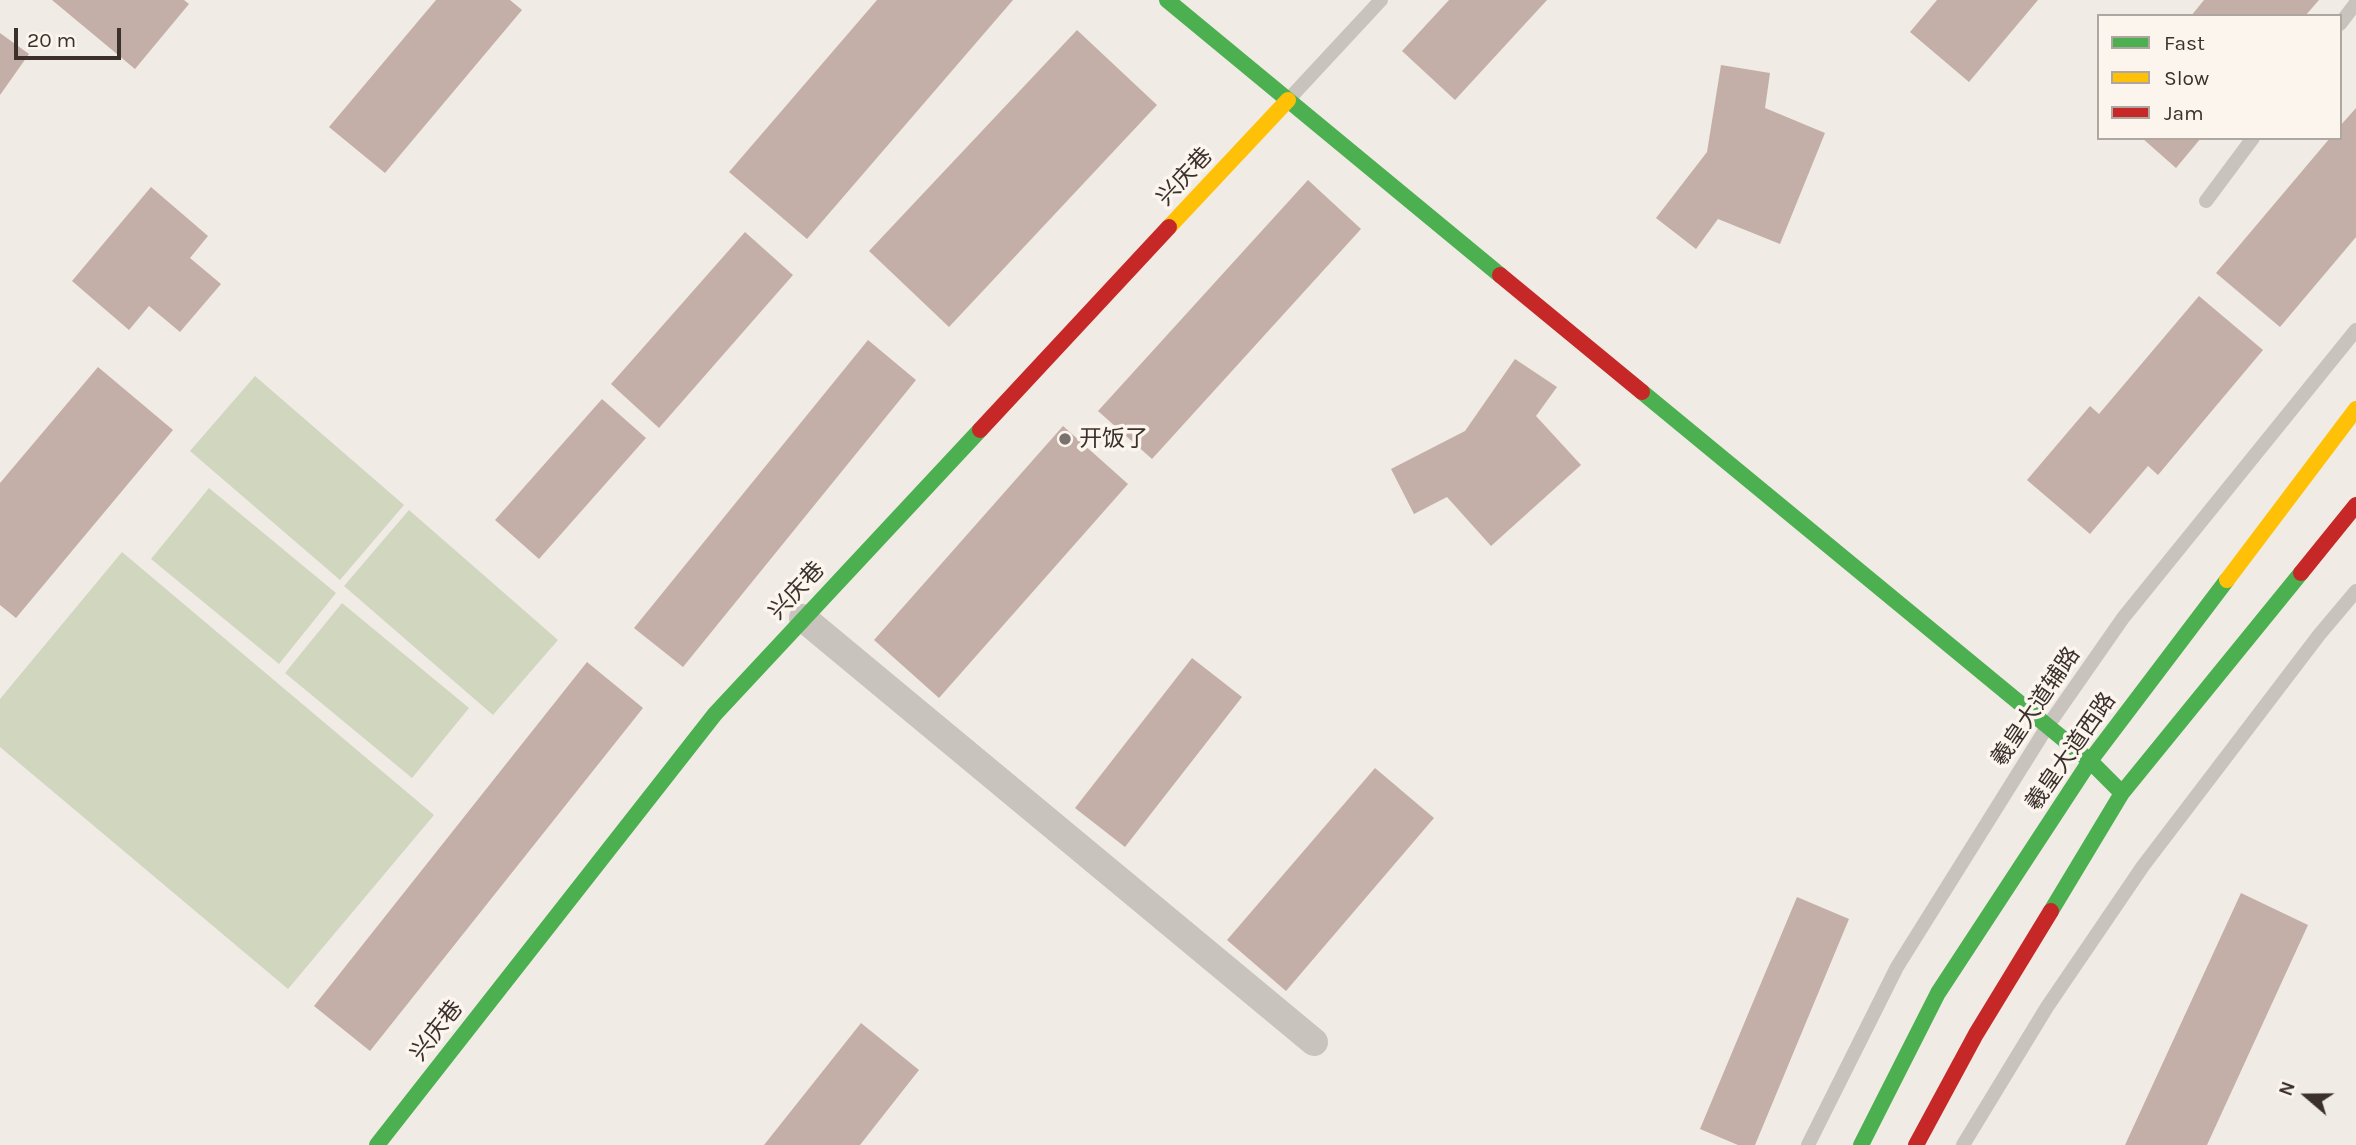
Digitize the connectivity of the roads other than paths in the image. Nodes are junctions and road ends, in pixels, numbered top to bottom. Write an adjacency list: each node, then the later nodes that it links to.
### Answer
1 (1167, 0): 5 (main road)
2 (1381, 0): 5 (lane)
3 (2356, 3): 4 (lane)
4 (2342, 21)
5 (1288, 100): 12 (main road, 兴庆巷); 13 (main road)
6 (2252, 140): 7 (lane)
7 (2206, 201)
8 (2356, 330): 13 (lane, 羲皇大道辅路)
9 (2356, 409): 14 (main road, 羲皇大道西路)
10 (2356, 505): 15 (main road)
11 (2356, 591): 21 (lane)
12 (803, 618): 16 (street); 17 (main road, 兴庆巷)
13 (2047, 727): 14 (main road); 18 (lane, 羲皇大道辅路)
14 (2090, 761): 15 (main road); 19 (main road, 羲皇大道西路)
15 (2122, 793): 20 (main road)
16 (1314, 1042)
17 (377, 1145)
18 (1808, 1145)
19 (1861, 1145)
20 (1916, 1145)
21 (1963, 1145)

